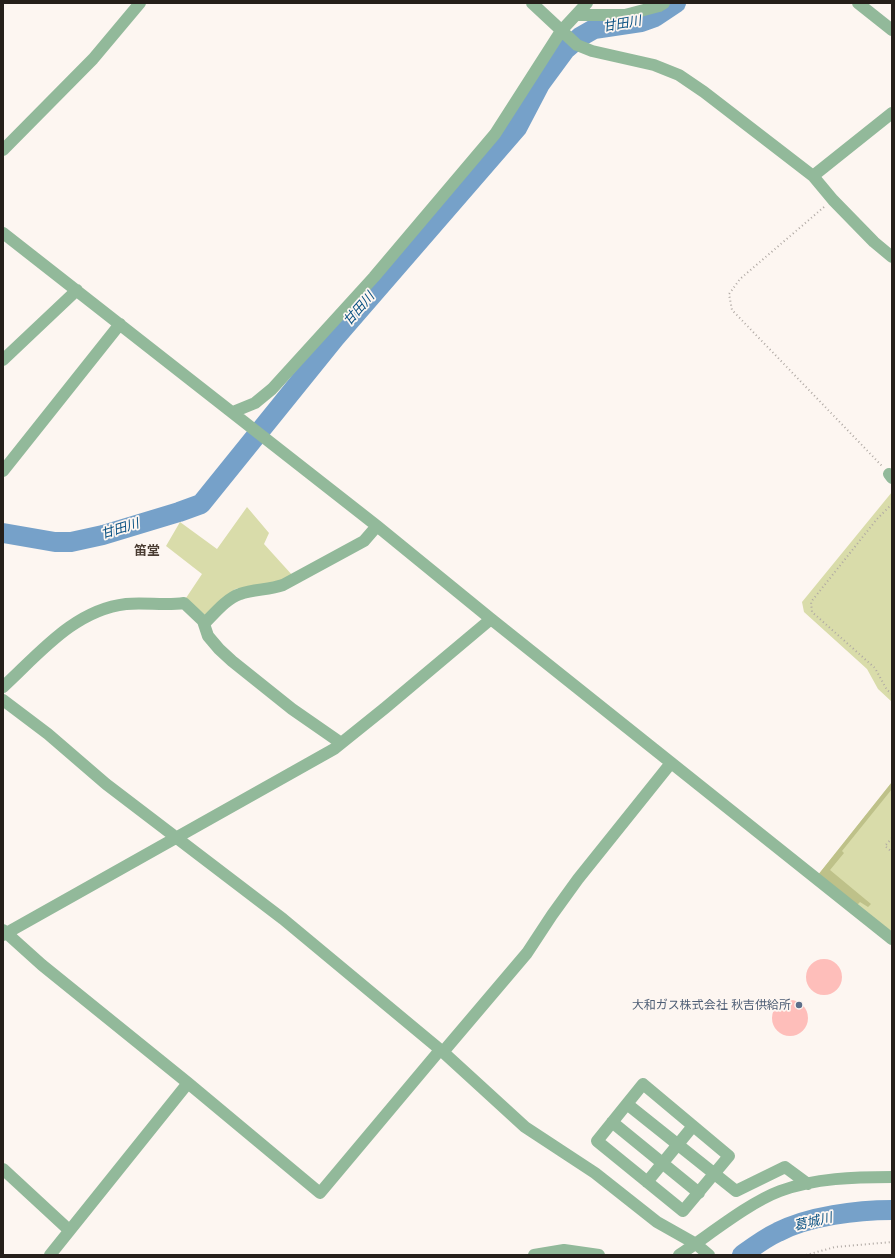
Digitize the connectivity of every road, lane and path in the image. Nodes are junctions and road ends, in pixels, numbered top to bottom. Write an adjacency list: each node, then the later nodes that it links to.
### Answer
1 (140, 3): 10 (street)
2 (532, 3): 8 (street)
3 (587, 3): 6 (street)
4 (664, 3): 6 (street)
5 (858, 3): 7 (street)
6 (576, 15): 8 (street)
7 (892, 30)
8 (564, 33): 11 (street); 18 (street)
9 (892, 113): 11 (street)
10 (3, 150)
11 (813, 176): 12 (street)
12 (833, 200): 14 (street); 20 (path)
13 (3, 233): 15 (street)
14 (892, 258)
15 (77, 290): 16 (street); 17 (street)
16 (120, 324): 18 (street); 19 (street)
17 (3, 360)
18 (233, 412): 22 (street)
19 (3, 471)
20 (890, 476)
21 (892, 504): 26 (path)
22 (377, 526): 23 (street); 24 (street)
23 (491, 620): 28 (street); 29 (street)
24 (204, 624): 25 (street); 28 (street)
25 (3, 687)
26 (892, 694)
27 (3, 700): 30 (street)
28 (341, 743): 30 (street)
29 (671, 763): 34 (street); 35 (street)
30 (176, 837): 33 (street); 35 (street)
31 (892, 838): 32 (path)
32 (892, 852)
33 (4, 933): 36 (street)
34 (892, 939)
35 (442, 1051): 36 (street); 50 (street)
36 (188, 1083): 48 (street)
37 (627, 1104): 38 (street); 39 (street); 40 (street)
38 (612, 1122): 41 (street); 45 (street)
39 (693, 1126): 40 (street); 43 (street)
40 (677, 1145): 41 (street); 43 (street)
41 (662, 1163): 45 (street); 47 (street)
42 (3, 1169): 48 (street)
43 (714, 1175): 46 (street); 47 (street)
44 (892, 1177): 46 (street)
45 (647, 1182): 47 (street)
46 (808, 1184): 50 (street)
47 (699, 1193)
48 (69, 1230): 51 (street)
49 (892, 1242): 55 (path)
50 (702, 1249): 54 (street)
51 (50, 1255)
52 (534, 1255): 53 (street)
53 (599, 1255)
54 (678, 1255)
55 (806, 1255)

